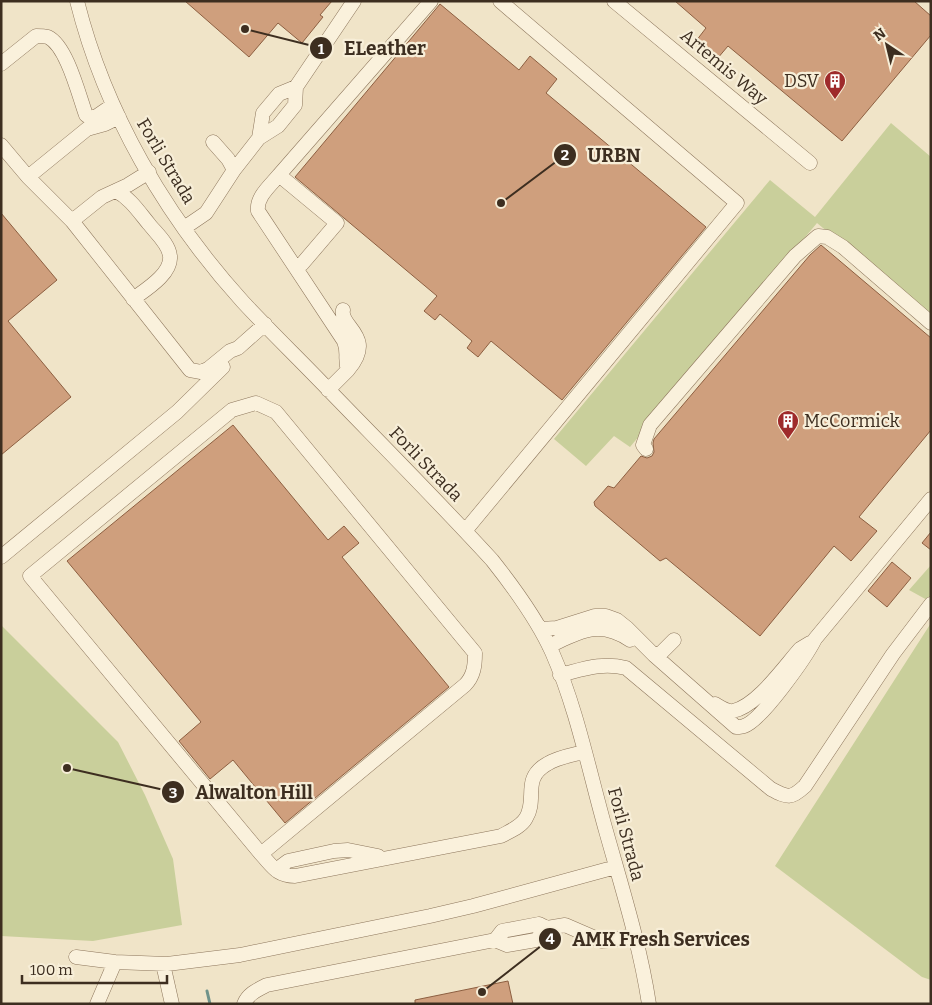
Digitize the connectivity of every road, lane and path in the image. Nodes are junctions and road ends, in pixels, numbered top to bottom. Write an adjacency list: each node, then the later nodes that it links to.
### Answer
1 (77, 1): 8 (street, Forli Strada)
2 (354, 1): 7 (street)
3 (431, 1): 15 (street)
4 (500, 1): 32 (street)
5 (614, 1): 12 (street, Artemis Way)
6 (1, 64): 8 (street)
7 (296, 87): 9 (street); 9 (street)
8 (116, 111): 14 (street, Forli Strada); 16 (street)
9 (259, 138): 13 (street)
10 (213, 142): 13 (street)
11 (1, 145): 16 (street)
12 (810, 163)
13 (234, 170): 19 (street)
14 (149, 172): 17 (street); 19 (street, Forli Strada)
15 (279, 175): 20 (street); 27 (street)
16 (28, 177): 18 (street)
17 (116, 191): 18 (street); 21 (street)
18 (72, 221): 21 (street)
19 (184, 228): 24 (street, Forli Strada)
20 (302, 264)
21 (133, 299): 26 (street)
22 (343, 310): 27 (street)
23 (931, 323): 30 (street)
24 (265, 324): 25 (street); 29 (street, Forli Strada)
25 (238, 348): 26 (street); 28 (street)
26 (190, 370): 28 (street)
27 (348, 370): 29 (street)
28 (209, 379): 33 (street)
29 (328, 390): 32 (street, Forli Strada)
30 (646, 449)
31 (931, 499): 37 (street)
32 (465, 531): 35 (street, Forli Strada)
33 (1, 557)
34 (931, 604): 40 (street)
35 (540, 629): 38 (street, Forli Strada); 39 (street)
36 (674, 640): 39 (street)
37 (815, 640): 41 (street); 41 (street)
38 (549, 646): 39 (street); 40 (street, Forli Strada)
39 (654, 655): 41 (street)
40 (560, 675): 42 (street, Forli Strada)
41 (704, 697)
42 (584, 752): 43 (street); 44 (street, Forli Strada)
43 (261, 854): 43 (street)
44 (616, 866): 45 (street, Forli Strada); 48 (street)
45 (634, 935): 51 (street); 52 (street, Forli Strada)
46 (76, 957): 47 (street)
47 (115, 962): 48 (street); 49 (street)
48 (163, 964): 50 (street)
49 (97, 1004)
50 (172, 1004)
51 (244, 1004)
52 (649, 1004)

